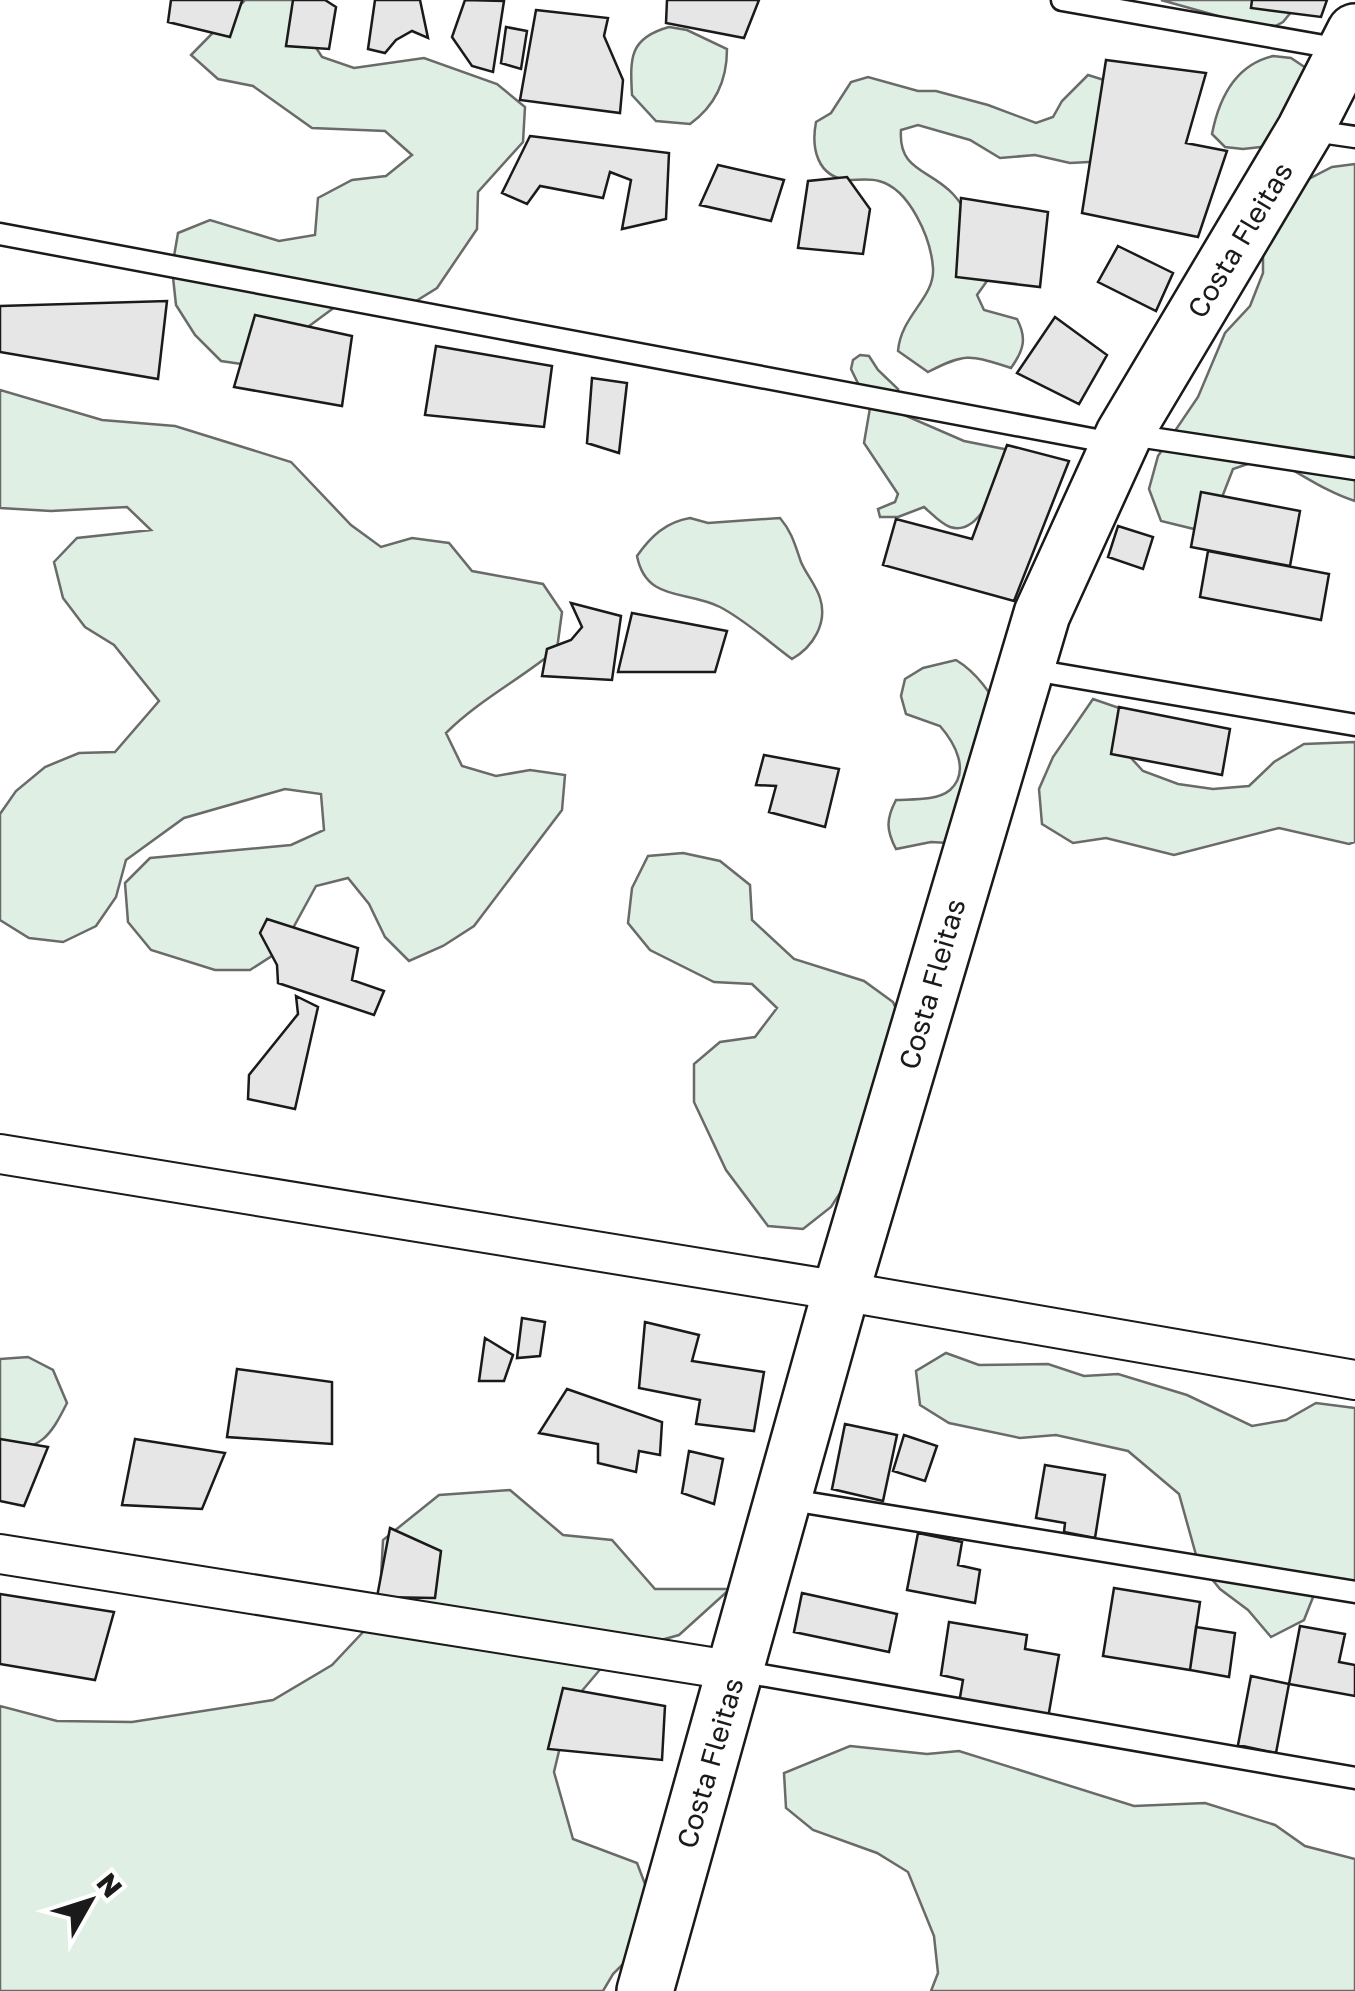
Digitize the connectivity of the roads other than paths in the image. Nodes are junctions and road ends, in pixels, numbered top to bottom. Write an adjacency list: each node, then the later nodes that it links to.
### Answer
1 (1062, 0): 2 (lane)
2 (1350, 41): 3 (main road, Costa Fleitas)
3 (1330, 134): 5 (main road, Costa Fleitas)
4 (0, 234): 5 (lane)
5 (1121, 439): 6 (lane); 7 (main road, Costa Fleitas)
6 (1355, 469)
7 (1025, 669): 8 (lane); 10 (main road, Costa Fleitas)
8 (1355, 725)
9 (0, 1154): 10 (street)
10 (841, 1291): 11 (street); 12 (main road, Costa Fleitas)
11 (1355, 1380)
12 (782, 1498): 14 (lane); 15 (main road, Costa Fleitas)
13 (0, 1554): 15 (street)
14 (1355, 1592)
15 (736, 1671): 16 (lane); 17 (main road, Costa Fleitas)
16 (1355, 1778)
17 (645, 1991)

